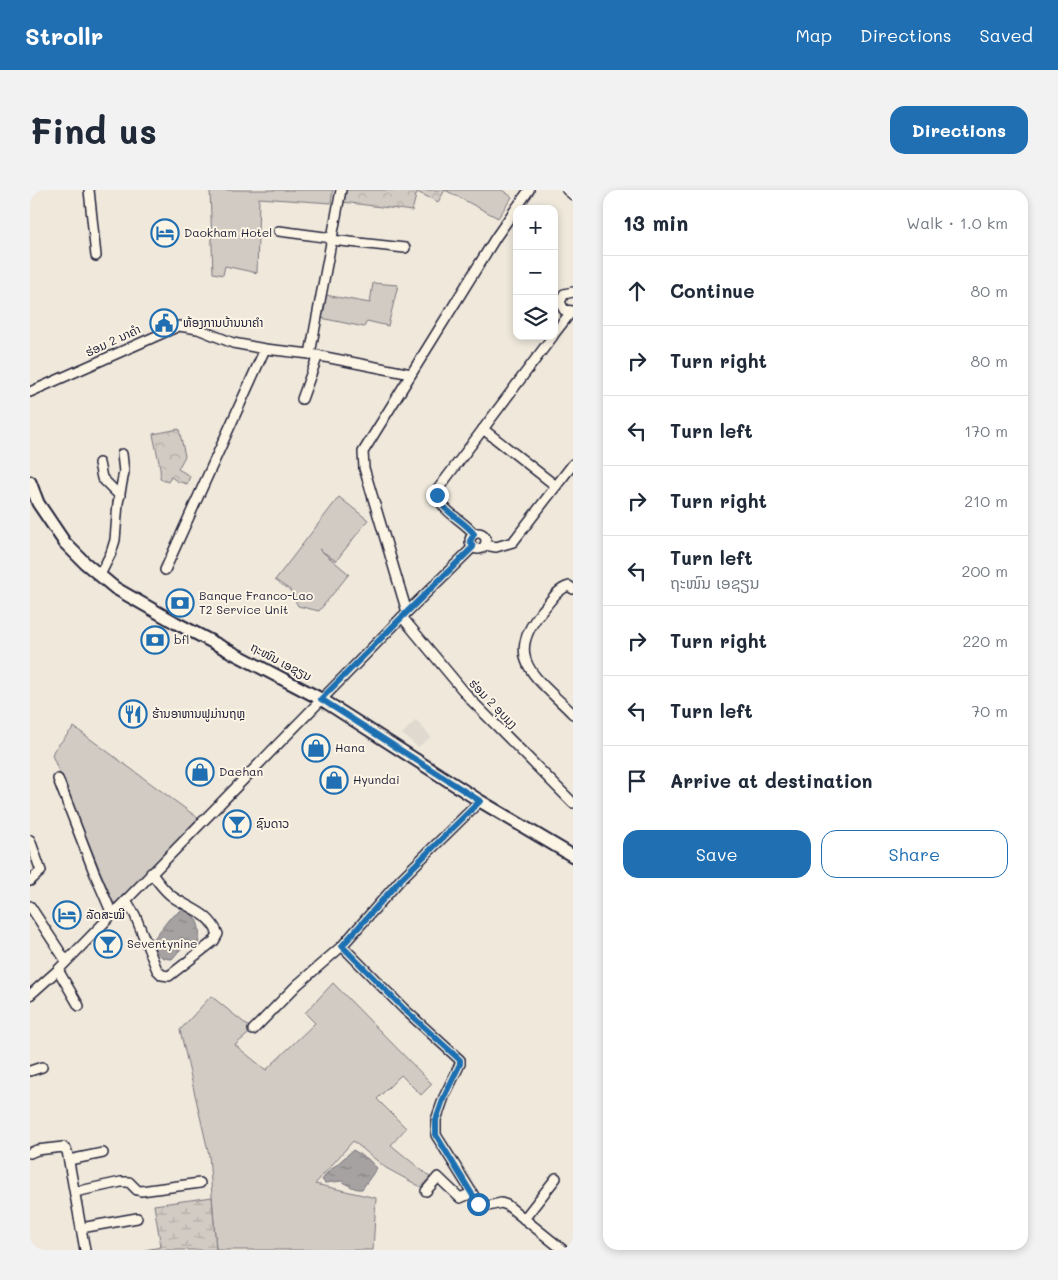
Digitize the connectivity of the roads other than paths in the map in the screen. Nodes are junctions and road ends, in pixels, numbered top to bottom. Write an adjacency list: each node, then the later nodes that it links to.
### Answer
1 (88, 190): 9 (street)
2 (340, 190): 7 (street)
3 (529, 190): 17 (street)
4 (567, 190): 5 (street)
5 (573, 195)
6 (279, 231): 7 (street)
7 (332, 239): 8 (street); 16 (street)
8 (405, 248)
9 (96, 256)
10 (573, 292): 11 (street)
11 (558, 295): 12 (street)
12 (572, 312): 13 (street)
13 (558, 329)
14 (549, 340): 20 (street)
15 (265, 349): 16 (street, ຮ່ອມ 2 ນາຄຳ); 18 (street, ຮ່ອມ 2 ນາຄຳ); 30 (street)
16 (314, 355): 17 (street, ຮ່ອມ 2 ນາຄຳ); 19 (street)
17 (411, 374): 33 (street)
18 (30, 392)
19 (302, 399)
20 (483, 429): 25 (street); 27 (street)
21 (122, 454): 26 (street)
22 (99, 462): 26 (street)
23 (573, 464): 25 (street)
24 (30, 482): 31 (main road, ຖະໜົນ ເອຊຽນ)
25 (556, 486): 28 (street)
26 (120, 496): 31 (street)
27 (474, 534): 28 (street); 29 (street)
28 (485, 545): 29 (street)
29 (473, 547): 33 (street)
30 (165, 570)
31 (100, 575): 34 (main road, ຖະໜົນ ເອຊຽນ)
32 (573, 589): 35 (street)
33 (404, 614): 34 (street); 38 (street, ຮ່ອມ 2 ອຸບມຸງ)
34 (321, 699): 37 (main road, ຖະໜົນ ເອຊຽນ); 41 (street)
35 (573, 714)
36 (58, 779): 45 (street)
37 (480, 801): 40 (main road, ຖະໜົນ ເອຊຽນ); 46 (street)
38 (573, 803)
39 (30, 840): 42 (street)
40 (573, 856)
41 (151, 873): 43 (street); 43 (street)
42 (30, 881)
43 (126, 900): 45 (street)
44 (30, 906): 47 (street)
45 (112, 914): 47 (street)
46 (342, 946): 51 (street); 61 (street)
47 (66, 961): 48 (street)
48 (58, 970): 49 (street); 50 (street)
49 (30, 995)
50 (79, 1006)
51 (253, 1030)
52 (42, 1067): 53 (street)
53 (30, 1071)
54 (30, 1153): 56 (street)
55 (103, 1153): 56 (street)
56 (70, 1160): 60 (street)
57 (556, 1178): 63 (street)
58 (200, 1183): 60 (street)
59 (426, 1191): 61 (street)
60 (74, 1192): 64 (street)
61 (472, 1193): 63 (street)
62 (136, 1218): 64 (street)
63 (524, 1219): 66 (street)
64 (81, 1228): 65 (street)
65 (84, 1250)
66 (563, 1250)

